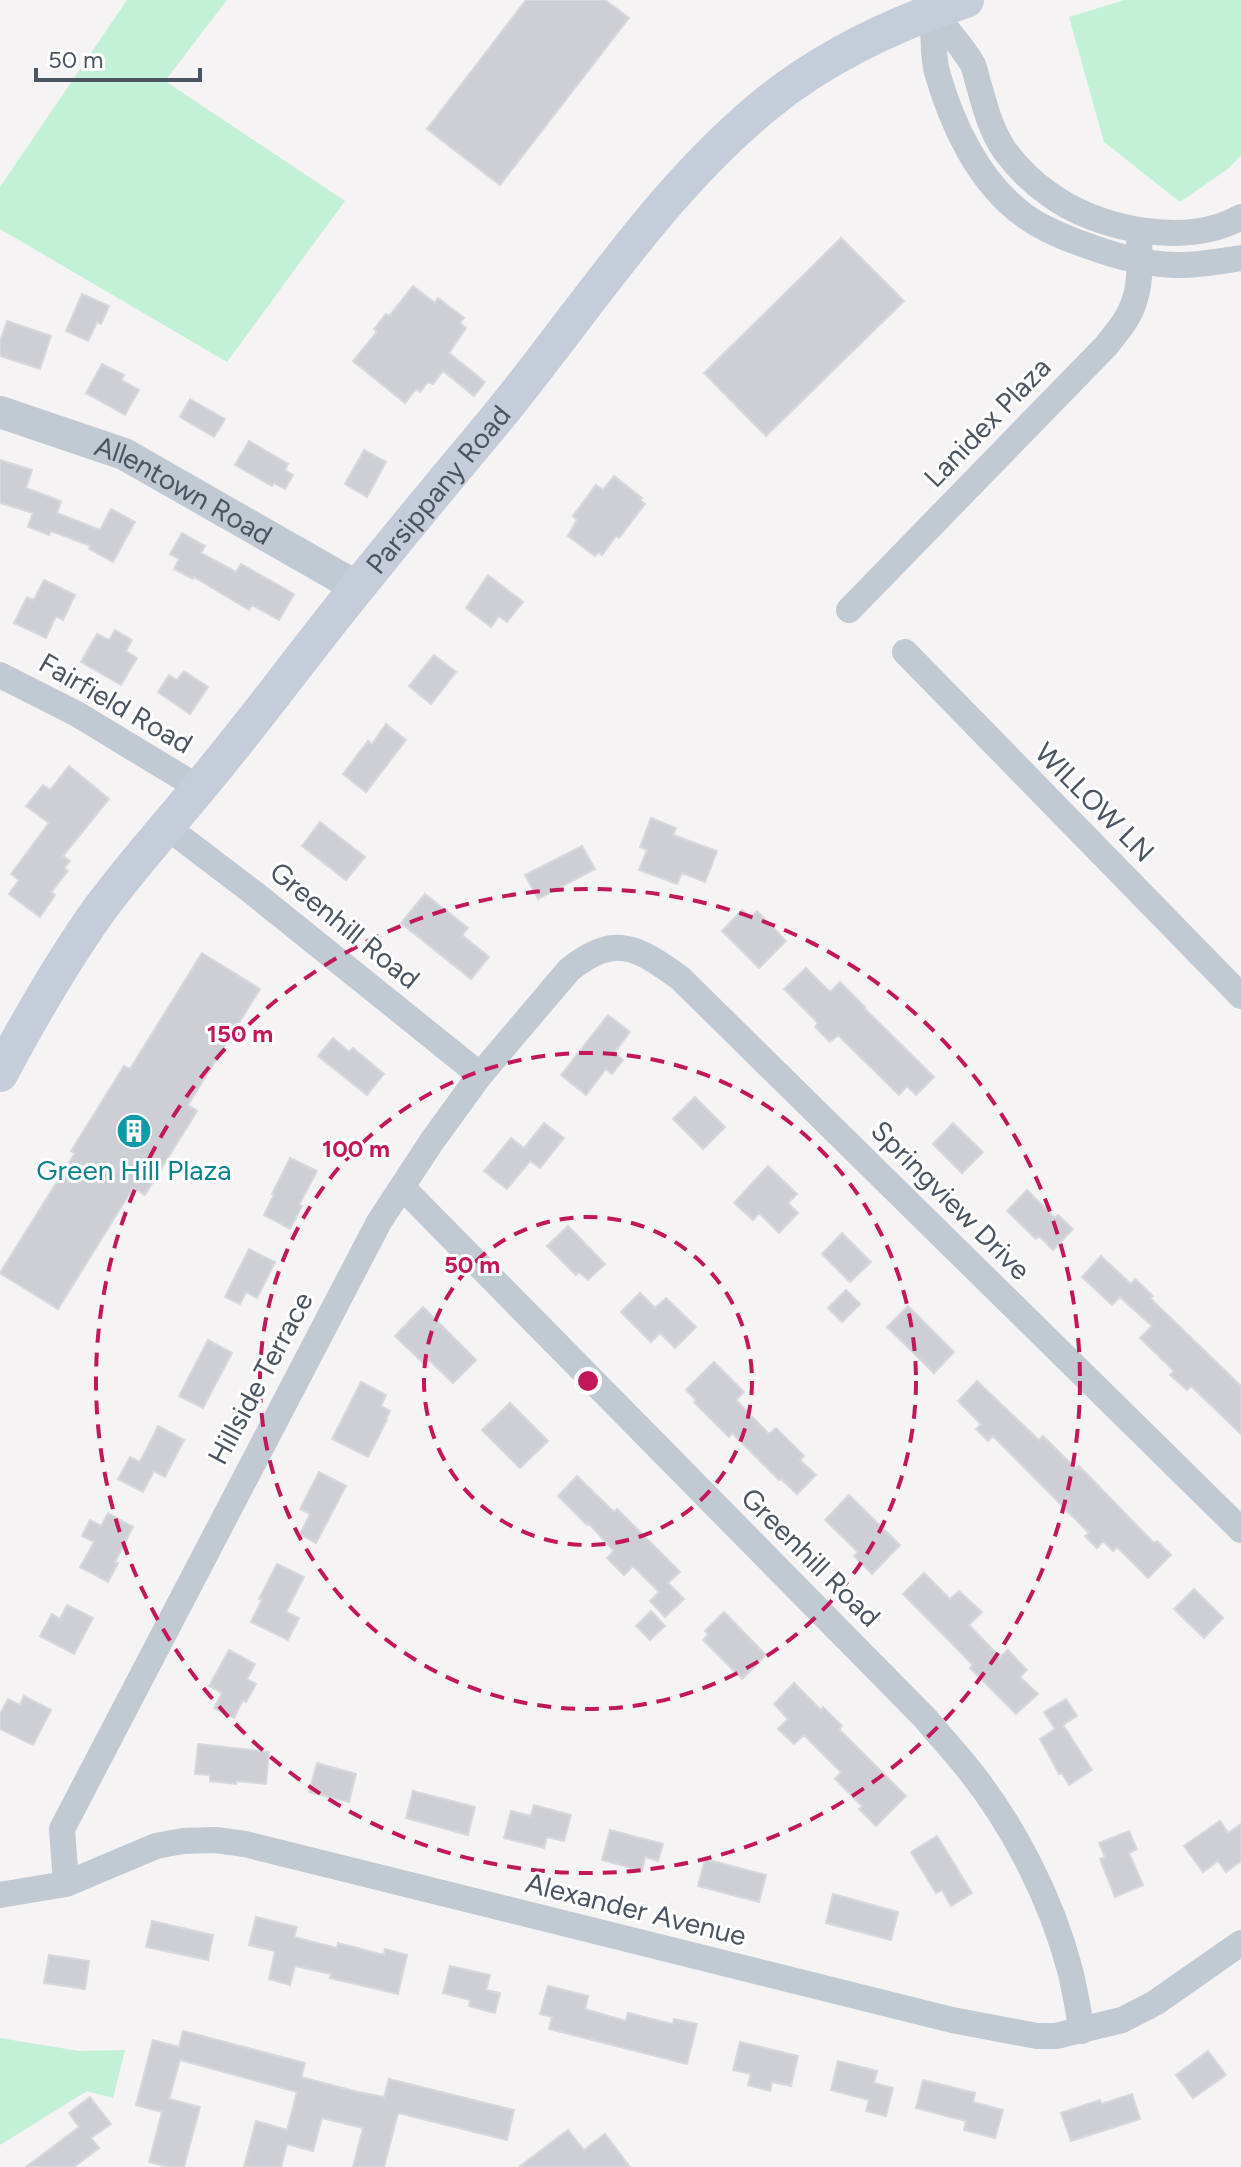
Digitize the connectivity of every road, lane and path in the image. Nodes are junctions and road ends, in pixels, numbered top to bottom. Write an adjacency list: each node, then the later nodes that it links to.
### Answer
1 (942, 4): 3 (street); 5 (street); 7 (main road, Parsippany Road)
2 (1241, 217): 3 (street)
3 (1139, 230): 5 (street, Lanidex Plaza)
4 (1241, 258): 5 (street)
5 (1139, 262): 8 (street, Lanidex Plaza)
6 (0, 412): 7 (street, Allentown Road)
7 (357, 587): 11 (main road, Parsippany Road)
8 (849, 610)
9 (905, 652): 14 (street, WILLOW LN)
10 (0, 675): 11 (street, Fairfield Road)
11 (199, 788): 12 (main road, Parsippany Road)
12 (167, 827): 15 (main road, Parsippany Road); 16 (street, Greenhill Road)
13 (600, 951): 16 (street, Hillside Terrace); 18 (street, Springview Drive)
14 (1241, 996)
15 (0, 1074)
16 (480, 1075): 17 (street, Hillside Terrace)
17 (402, 1187): 19 (street, Hillside Terrace); 22 (street, Greenhill Road)
18 (1241, 1530)
19 (66, 1884): 20 (street, Alexander Avenue); 22 (street, Alexander Avenue)
20 (0, 1895)
21 (1241, 1943): 22 (street, Alexander Avenue)
22 (1082, 2031)

